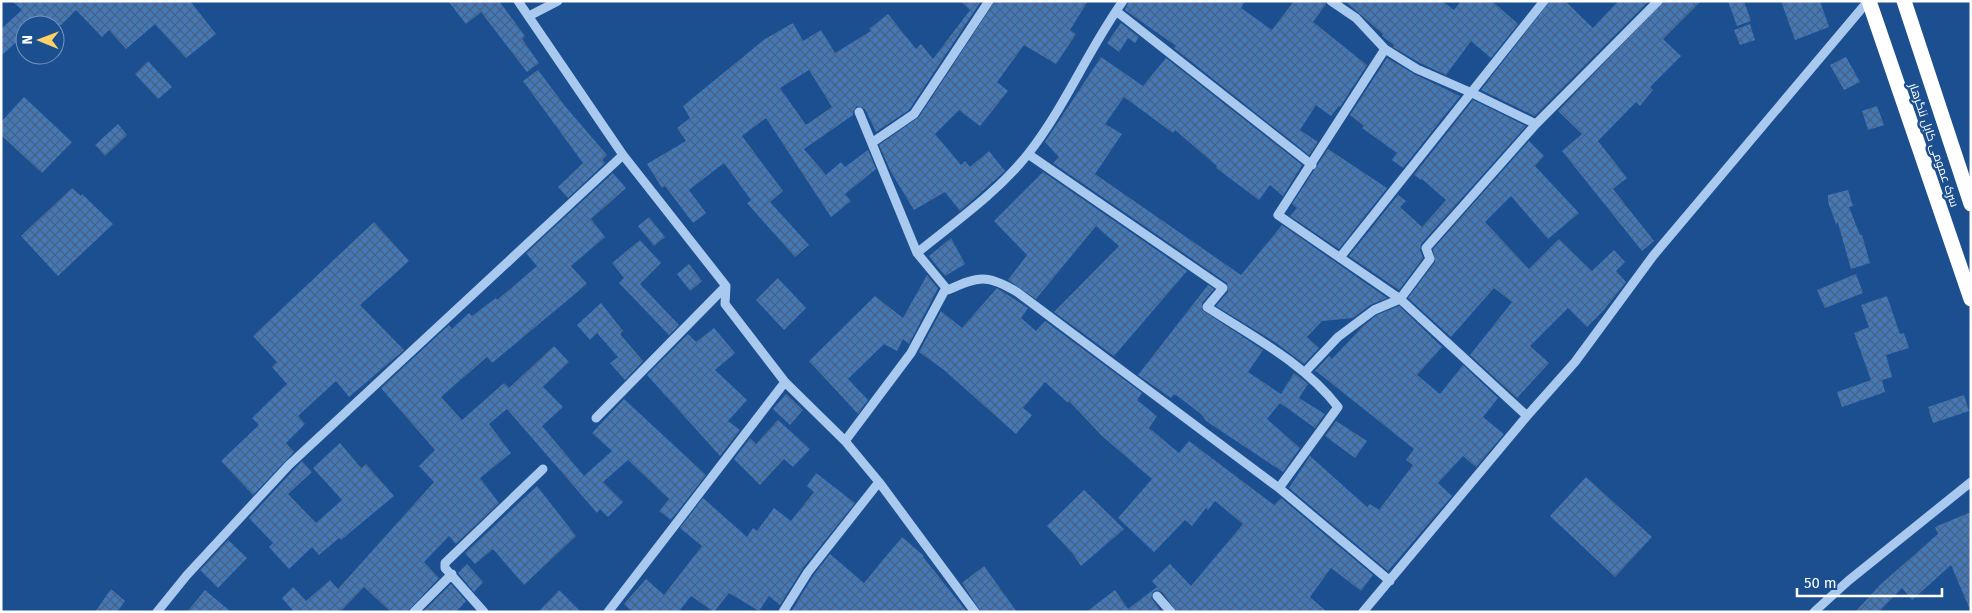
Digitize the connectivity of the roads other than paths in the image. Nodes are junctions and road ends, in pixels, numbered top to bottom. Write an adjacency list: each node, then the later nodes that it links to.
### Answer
1 (518, 1): 11 (street)
2 (558, 1): 11 (street)
3 (989, 1): 16 (street)
4 (1123, 1): 10 (street)
5 (1331, 1): 12 (street)
6 (1544, 1): 13 (street)
7 (1658, 1): 15 (street)
8 (1869, 1): 26 (highway, سرک عمومی کابل ننگرهار); 29 (street)
9 (1904, 1): 20 (highway, سرک عمومی کابل ننگرهار)
10 (1116, 12): 17 (street); 19 (street)
11 (529, 16): 18 (street)
12 (1385, 49): 13 (street); 19 (street)
13 (1472, 92): 15 (street); 22 (street)
14 (859, 112): 16 (street)
15 (1536, 124): 25 (street)
16 (873, 142): 21 (street)
17 (1028, 154): 21 (street); 27 (street)
18 (624, 155): 23 (street); 39 (street)
19 (1312, 165): 22 (street)
20 (1971, 204)
21 (917, 253): 24 (street)
22 (1341, 256): 25 (street)
23 (726, 286): 28 (street); 30 (street)
24 (946, 288): 31 (street); 35 (street)
25 (1400, 299): 27 (street); 29 (street)
26 (1971, 299)
27 (1305, 372): 35 (street)
28 (785, 382): 31 (street); 42 (street)
29 (1527, 416): 37 (street)
30 (596, 418)
31 (845, 441): 33 (street)
32 (543, 469): 36 (street)
33 (879, 482): 43 (street); 44 (street)
34 (1971, 482): 47 (street)
35 (1280, 488): 37 (street)
36 (452, 574): 40 (street); 41 (street)
37 (1390, 581): 46 (street)
38 (1157, 596): 45 (street)
39 (157, 612)
40 (414, 612)
41 (484, 612)
42 (608, 612)
43 (783, 612)
44 (975, 612)
45 (1171, 612)
46 (1364, 612)
47 (1814, 612)

